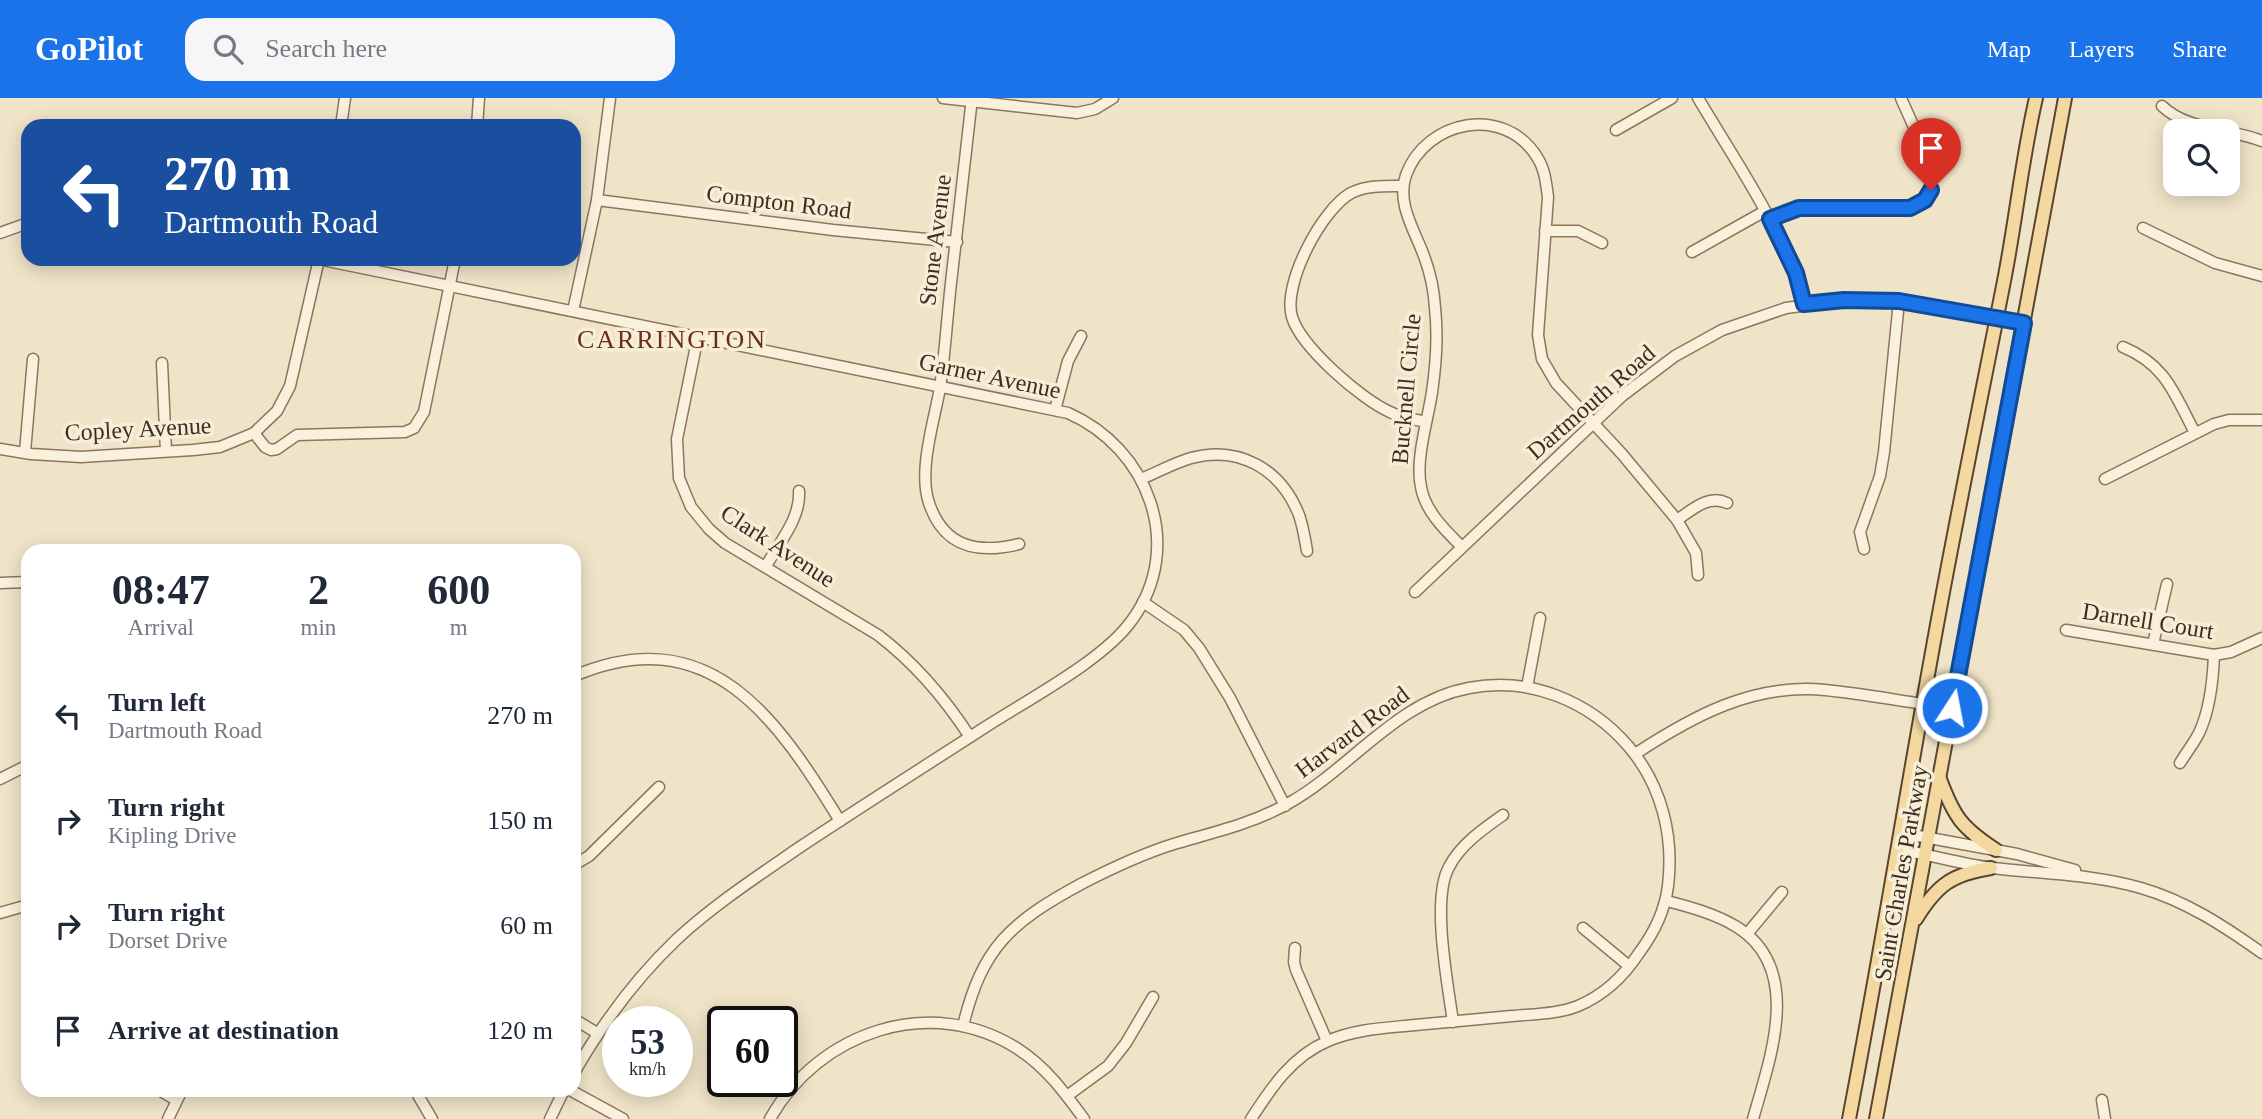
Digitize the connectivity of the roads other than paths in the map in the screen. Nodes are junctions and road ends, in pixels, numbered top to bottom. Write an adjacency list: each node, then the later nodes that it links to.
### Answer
1 (345, 98): 13 (street)
2 (479, 98): 14 (street)
3 (610, 98): 18 (street)
4 (943, 98): 11 (street)
5 (1113, 98): 11 (street)
6 (1672, 98): 15 (street)
7 (1698, 98): 19 (street)
8 (1901, 98): 19 (street)
9 (2036, 98): 35 (main road, Saint Charles Parkway)
10 (2065, 98): 36 (main road, Saint Charles Parkway)
11 (972, 100): 24 (street, Stone Avenue)
12 (2162, 106): 16 (street)
13 (342, 119)
14 (478, 119)
15 (1616, 130)
16 (2262, 141)
17 (1403, 186): 22 (street); 45 (street, Bucknell Circle); 45 (street)
18 (597, 200): 24 (street, Compton Road); 34 (street)
19 (1768, 215): 26 (street); 33 (street)
20 (21, 226): 23 (street)
21 (2143, 228): 30 (street)
22 (1545, 231): 25 (street); 46 (street)
23 (0, 233)
24 (957, 242): 42 (street, Stone Avenue)
25 (1602, 243)
26 (1692, 252)
27 (316, 266): 47 (street, Copley Avenue)
28 (355, 266): 31 (street, Garner Avenue)
29 (454, 266): 31 (street)
30 (2262, 276)
31 (450, 284): 34 (street, Garner Avenue); 47 (street)
32 (1899, 301): 33 (street, Dartmouth Road); 35 (street, Dartmouth Road); 59 (street)
33 (1804, 304): 46 (street, Dartmouth Road)
34 (573, 311): 37 (street, Garner Avenue)
35 (1995, 318): 36 (street, Dartmouth Road); 75 (main road, Saint Charles Parkway)
36 (2024, 323): 76 (main road, Saint Charles Parkway)
37 (698, 336): 42 (street, Garner Avenue); 61 (street, Clark Avenue)
38 (1081, 336): 43 (street)
39 (2123, 347): 48 (street)
40 (33, 359): 51 (street)
41 (162, 363): 50 (street)
42 (940, 387): 43 (street, Garner Avenue); 57 (street, Stone Avenue)
43 (1055, 410): 52 (street, Garner Avenue)
44 (2262, 420): 48 (street)
45 (1426, 422): 58 (street, Bucknell Circle)
46 (1595, 423): 56 (street); 58 (street, Dartmouth Road)
47 (254, 433): 50 (street, Copley Avenue)
48 (2194, 433): 53 (street)
49 (0, 449): 51 (street, Copley Avenue)
50 (166, 451): 51 (street, Copley Avenue)
51 (25, 452)
52 (1141, 480): 60 (street); 67 (street, Garner Avenue)
53 (2105, 480)
54 (799, 491): 61 (street)
55 (1727, 503): 56 (street)
56 (1677, 520): 62 (street)
57 (1019, 544)
58 (1462, 547): 66 (street, Dartmouth Road)
59 (1864, 549)
60 (1307, 551)
61 (766, 566): 77 (street, Clark Avenue)
62 (1698, 575)
63 (21, 582): 64 (street)
64 (0, 583)
65 (2167, 584): 71 (street)
66 (1415, 592)
67 (1143, 602): 77 (street, Garner Avenue); 84 (street)
68 (1540, 618): 74 (street)
69 (2066, 629): 71 (street, Darnell Court)
70 (2262, 638): 72 (street, Darnell Court)
71 (2153, 644): 72 (street, Darnell Court)
72 (2214, 655): 79 (street)
73 (581, 673): 86 (street)
74 (1527, 687): 78 (street, Harvard Road); 84 (street, Harvard Road)
75 (1923, 705): 76 (street); 78 (street); 87 (main road, Saint Charles Parkway)
76 (1952, 708): 81 (main road, Saint Charles Parkway)
77 (970, 737): 86 (street, Garner Avenue)
78 (1635, 754): 96 (street, Harvard Road)
79 (2180, 762)
80 (21, 768): 82 (street)
81 (1939, 778): 88 (main road, Saint Charles Parkway); 90 (main road)
82 (0, 779)
83 (659, 787): 92 (street)
84 (1284, 806): 108 (street, Harvard Road)
85 (1503, 815): 106 (street)
86 (840, 821): 109 (street, Garner Avenue)
87 (1902, 833): 88 (street); 89 (main road, Saint Charles Parkway)
88 (1929, 838): 90 (street); 91 (main road, Saint Charles Parkway)
89 (1899, 849): 91 (street); 126 (main road, Saint Charles Parkway)
90 (1996, 850): 94 (street)
91 (1925, 854): 93 (street); 99 (main road, Saint Charles Parkway)
92 (581, 861)
93 (1991, 868): 94 (street); 99 (main road)
94 (2106, 880): 103 (street)
95 (1782, 892): 101 (street)
96 (1667, 901): 101 (street); 104 (street, Harvard Road)
97 (21, 907): 98 (street)
98 (0, 913)
99 (1912, 926): 127 (main road, Saint Charles Parkway)
100 (1584, 928): 104 (street)
101 (1746, 934): 125 (street)
102 (1295, 948): 110 (street)
103 (2262, 953)
104 (1629, 966): 106 (street, Harvard Road)
105 (1153, 997): 113 (street)
106 (1453, 1022): 110 (street, Harvard Road)
107 (581, 1023): 109 (street)
108 (963, 1026): 113 (street); 122 (street)
109 (597, 1033): 111 (street, Garner Avenue)
110 (1327, 1041): 124 (street, Harvard Road)
111 (581, 1061)
112 (581, 1096): 121 (street)
113 (1067, 1096): 123 (street)
114 (178, 1097): 118 (street)
115 (419, 1097): 119 (street)
116 (561, 1097): 120 (street)
117 (2102, 1100): 128 (street)
118 (168, 1119)
119 (432, 1119)
120 (550, 1119)
121 (623, 1119)
122 (770, 1119)
123 (1084, 1119)
124 (1251, 1119)
125 (1753, 1119)
126 (1849, 1119)
127 (1876, 1119)
128 (2105, 1119)

